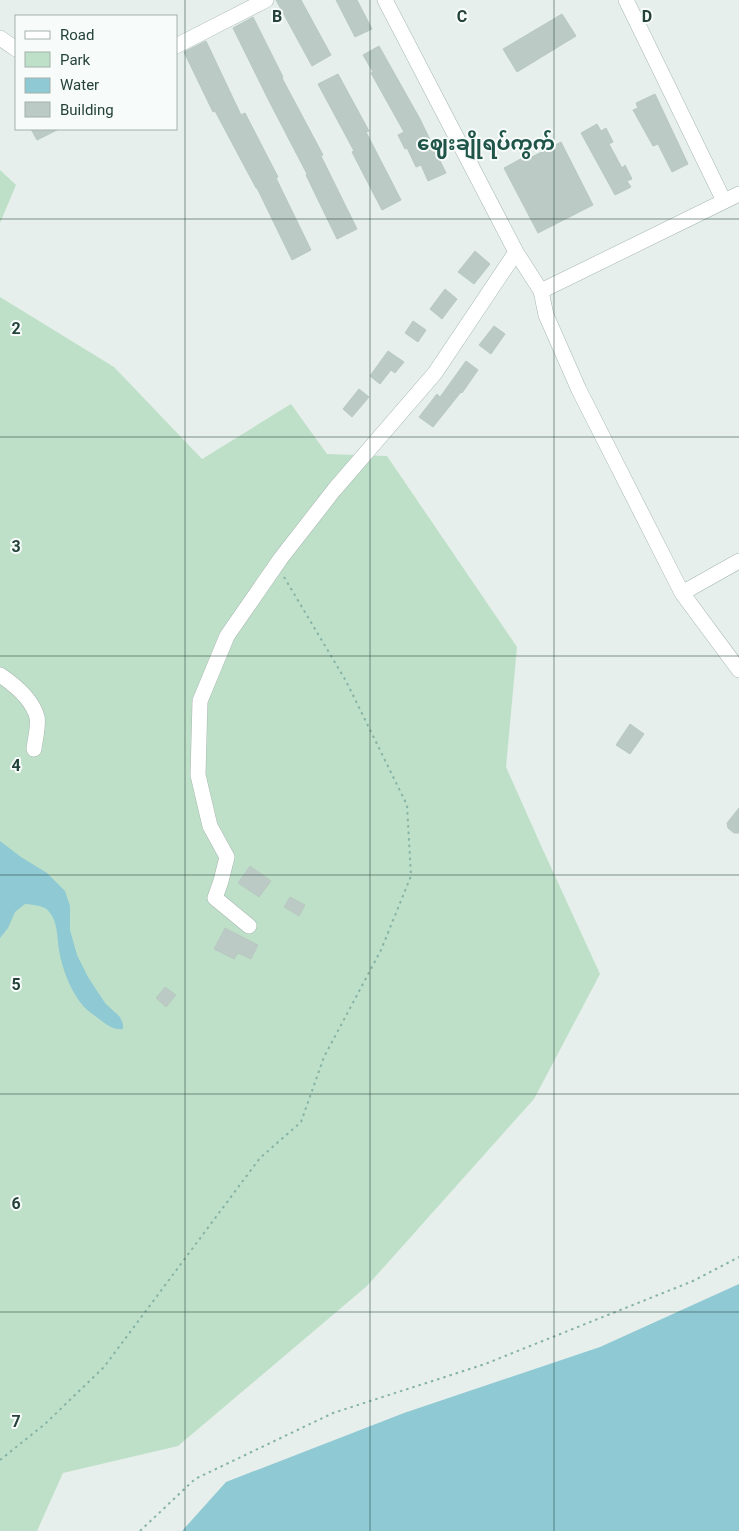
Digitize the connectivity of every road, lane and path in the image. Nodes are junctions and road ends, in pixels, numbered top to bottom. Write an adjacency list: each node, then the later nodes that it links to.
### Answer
1 (266, 0): 5 (street)
2 (385, 0): 9 (street)
3 (626, 0): 8 (street)
4 (0, 38): 6 (street)
5 (178, 45)
6 (15, 47)
7 (739, 194): 8 (street)
8 (724, 201): 10 (street)
9 (516, 252): 10 (street); 11 (street)
10 (541, 290): 13 (street)
11 (281, 558): 17 (street); 19 (path)
12 (739, 561): 13 (street)
13 (682, 593): 14 (street)
14 (739, 670)
15 (0, 675): 16 (street)
16 (34, 749)
17 (249, 926)
18 (739, 1257): 20 (path)
19 (0, 1460)
20 (140, 1531)

